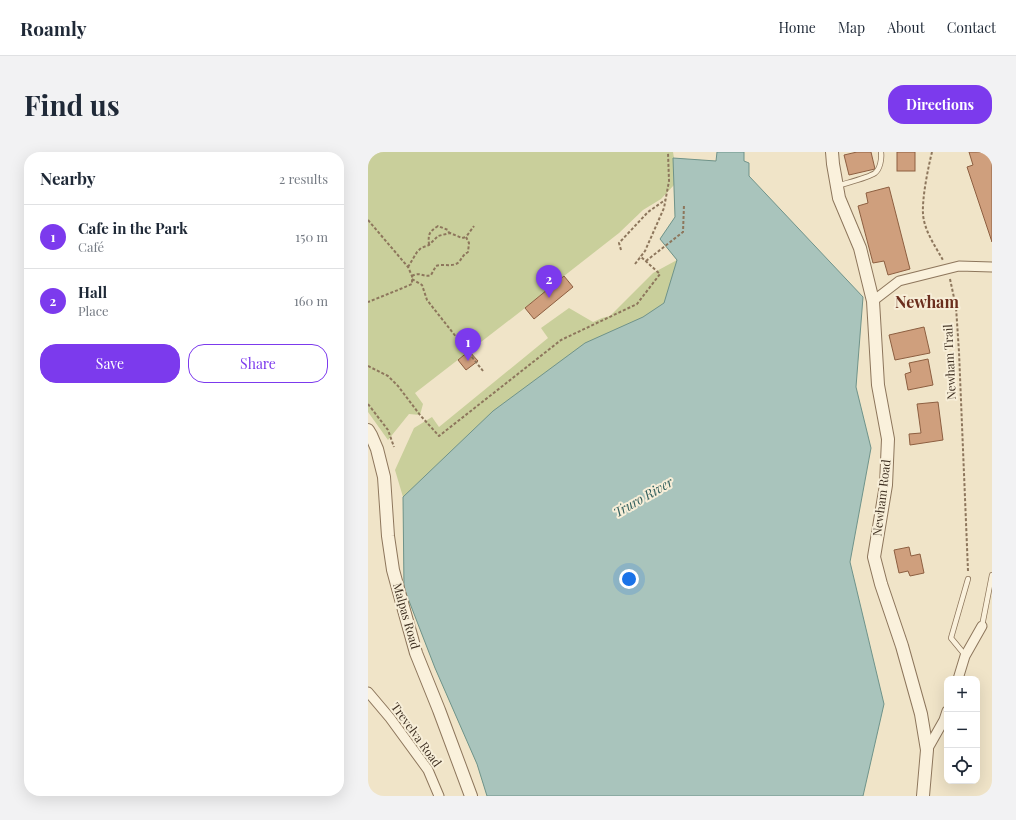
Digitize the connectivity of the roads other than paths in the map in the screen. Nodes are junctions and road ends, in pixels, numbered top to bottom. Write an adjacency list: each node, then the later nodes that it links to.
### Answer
1 (832, 152): 3 (street, Newham Road)
2 (881, 152): 3 (lane)
3 (837, 186): 5 (street, Newham Road)
4 (992, 267): 5 (street)
5 (873, 301): 15 (street, Newham Road)
6 (368, 430): 7 (street, Malpas Road)
7 (373, 449): 17 (street, Malpas Road)
8 (992, 575): 10 (lane)
9 (968, 579): 11 (lane)
10 (982, 626): 11 (street)
11 (965, 656): 12 (street)
12 (959, 676)
13 (368, 692): 16 (street, Trevelva Road)
14 (947, 712): 15 (street)
15 (927, 750): 18 (street, Newham Road)
16 (439, 796)
17 (471, 796)
18 (923, 796)

